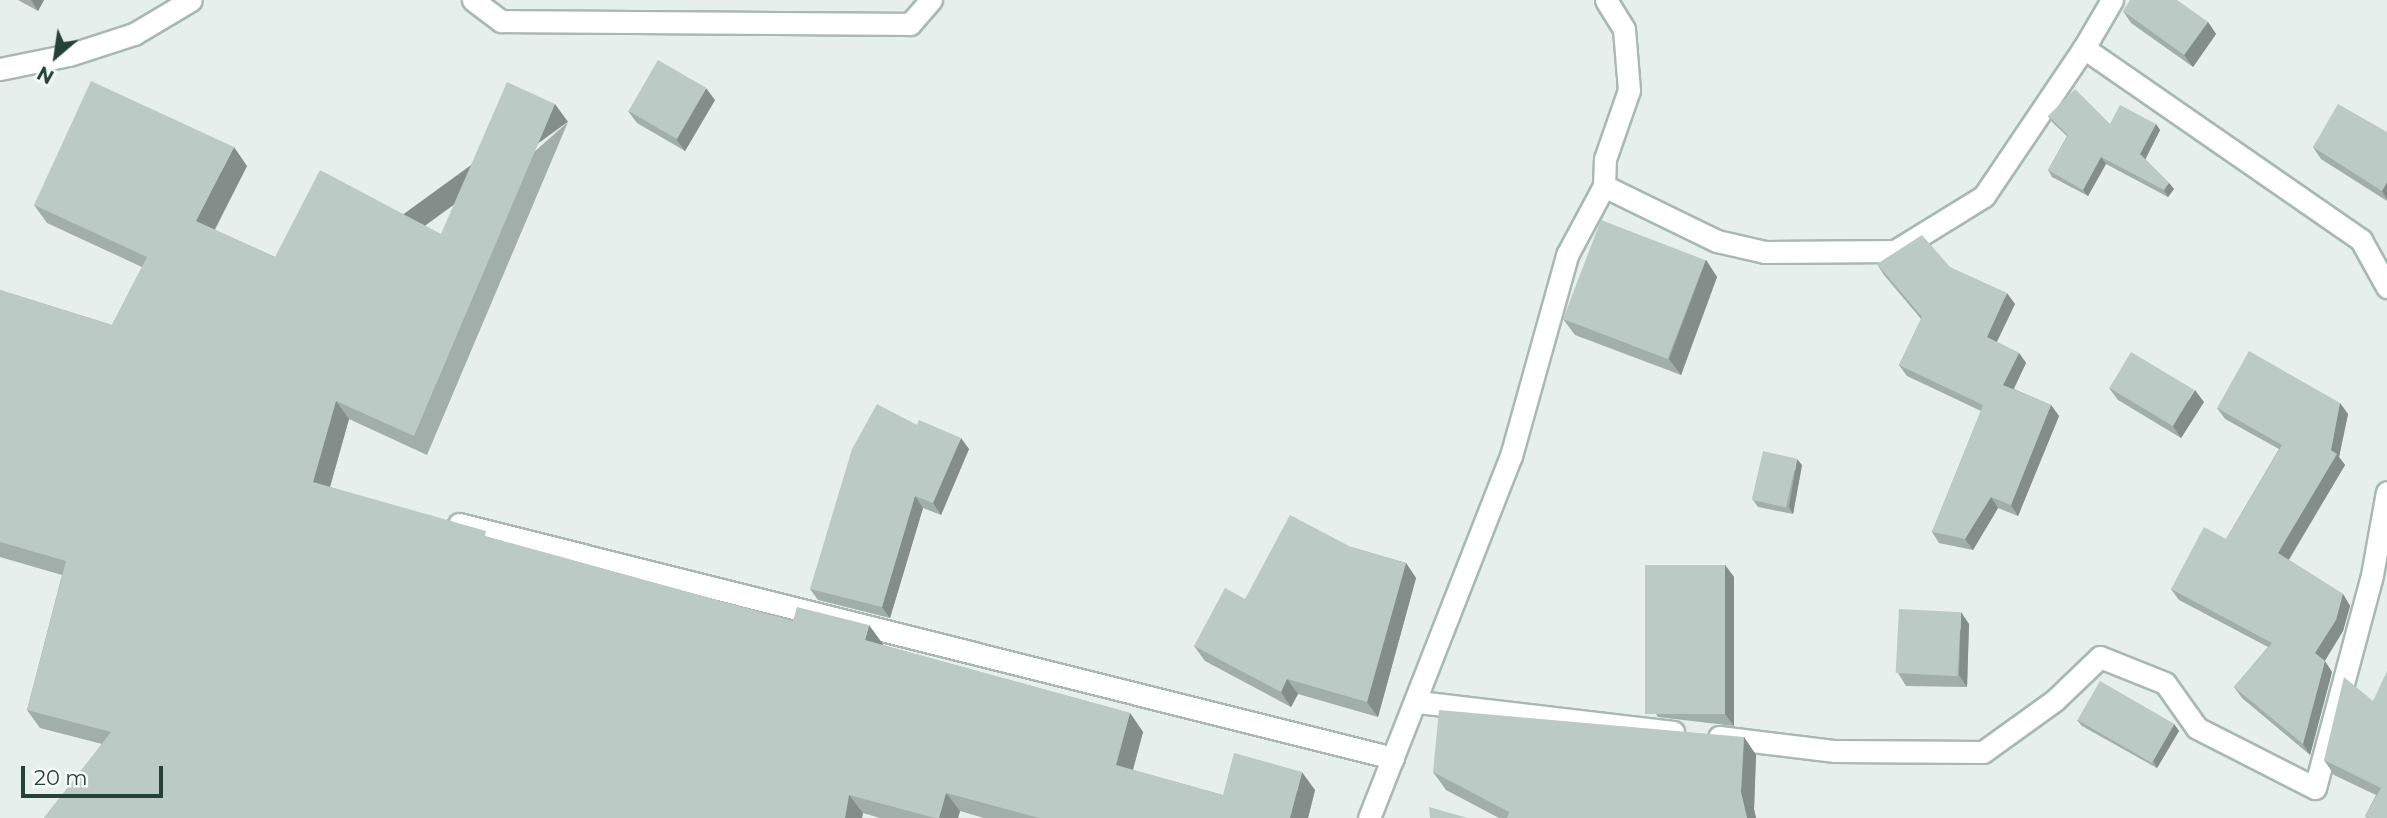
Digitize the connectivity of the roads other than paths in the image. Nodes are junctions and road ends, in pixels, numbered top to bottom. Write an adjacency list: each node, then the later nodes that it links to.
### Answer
1 (191, 0): 7 (street)
2 (473, 0): 3 (street)
3 (931, 0)
4 (1606, 0): 8 (street)
5 (2112, 0): 6 (street)
6 (2084, 48): 8 (street); 9 (street)
7 (0, 69)
8 (1604, 186): 12 (street)
9 (2387, 286)
10 (2387, 492): 12 (street)
11 (459, 524): 13 (street)
12 (1418, 702): 13 (street)
13 (1393, 758): 14 (street)
14 (1369, 818)

